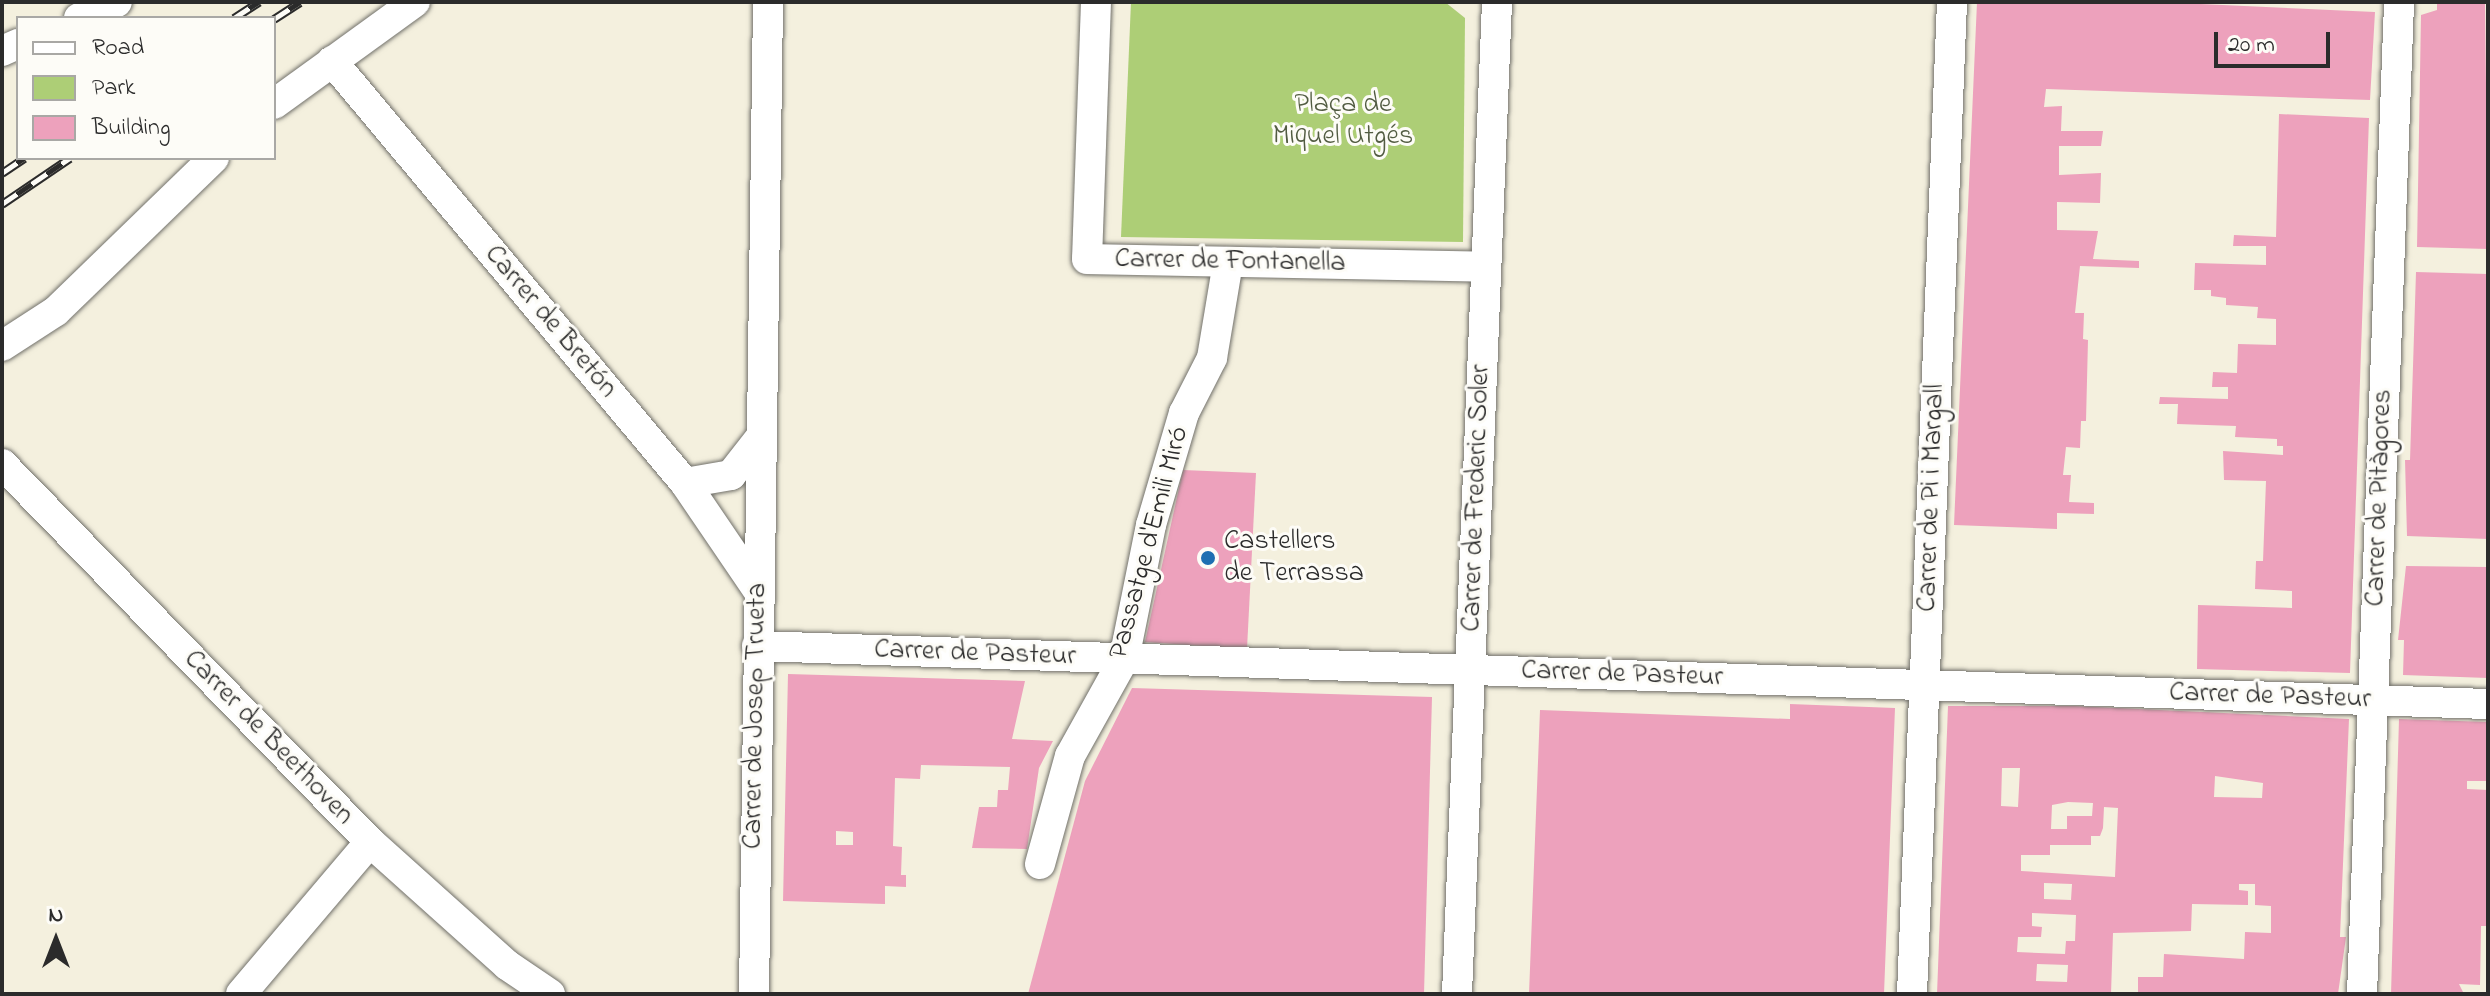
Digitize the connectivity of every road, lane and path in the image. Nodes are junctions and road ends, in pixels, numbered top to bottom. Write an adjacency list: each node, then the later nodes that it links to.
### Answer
1 (117, 2): 8 (street)
2 (415, 2): 9 (street)
3 (768, 2): 15 (street, Carrer de Josep Trueta)
4 (1096, 2): 12 (street, Carrer de Fontanella)
5 (1497, 2): 13 (street, Carrer de Frederic Soler)
6 (1952, 2): 22 (street, Carrer de Pi i Margall)
7 (2399, 2): 23 (street, Carrer de Pitàgores)
8 (84, 16)
9 (332, 61): 10 (street); 17 (street, Carrer de Bretón)
10 (276, 103)
11 (212, 160): 14 (street)
12 (1228, 262): 13 (street, Carrer de Fontanella); 20 (street, Passatge d'Emili Miró)
13 (1486, 267): 21 (street, Carrer de Frederic Soler)
14 (2, 346)
15 (760, 438): 17 (street); 18 (street, Carrer de Josep Trueta)
16 (2, 464): 25 (street, Carrer de Beethoven)
17 (685, 483): 18 (street, Carrer de Bretón)
18 (757, 589): 19 (street, Carrer de Josep Trueta)
19 (757, 646): 20 (street, Carrer de Pasteur); 29 (street, Carrer de Josep Trueta)
20 (1124, 659): 21 (street, Carrer de Pasteur); 26 (street, Passatge d'Emili Miró)
21 (1470, 670): 22 (street, Carrer de Pasteur); 30 (street, Carrer de Frederic Soler)
22 (1924, 685): 23 (street, Carrer de Pasteur); 31 (street, Carrer de Pi i Margall)
23 (2373, 701): 24 (street, Carrer de Pasteur); 32 (street, Carrer de Pitàgores)
24 (2488, 704)
25 (370, 842): 27 (street); 28 (street, Carrer de Beethoven)
26 (1040, 864)
27 (241, 994)
28 (550, 994)
29 (754, 994)
30 (1457, 994)
31 (1912, 994)
32 (2362, 994)

